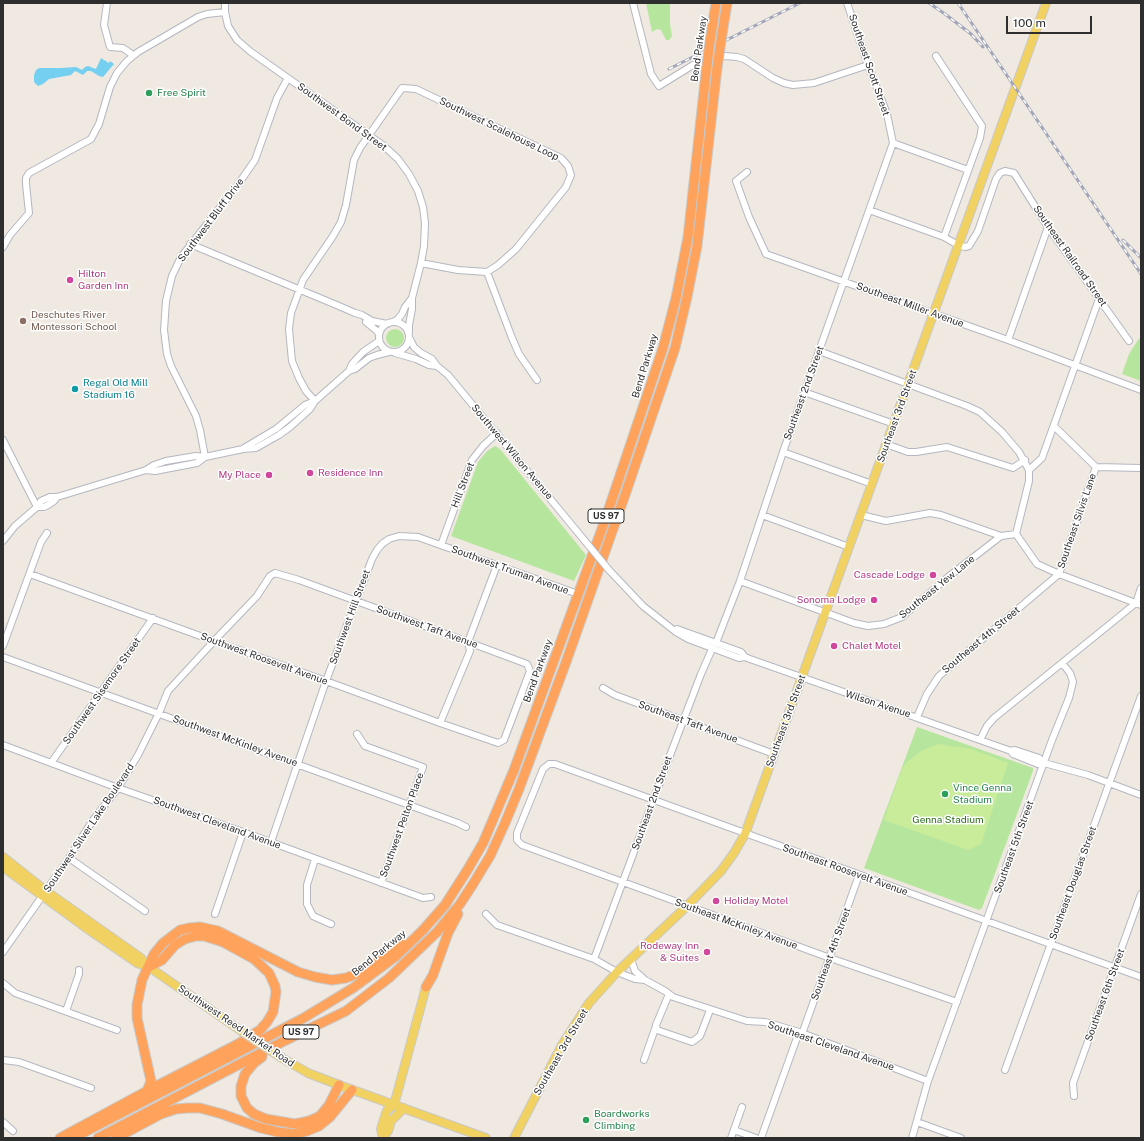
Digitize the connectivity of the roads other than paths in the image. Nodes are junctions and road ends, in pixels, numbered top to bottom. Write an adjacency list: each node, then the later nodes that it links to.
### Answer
1 (107, 3): 9 (street)
2 (225, 3): 8 (street, Southwest Bond Street)
3 (633, 3): 11 (street)
4 (716, 3): 75 (highway, Bend Parkway / US 97, bridge)
5 (727, 3): 121 (highway, Bend Parkway / US 97, bridge)
6 (847, 3): 11 (street, Southeast Scott Street)
7 (1046, 3): 21 (main road, Southeast 3rd Street)
8 (224, 12): 9 (street); 12 (street, Southwest Bond Street)
9 (133, 55): 22 (street)
10 (936, 56): 15 (street)
11 (868, 65): 14 (street, Southeast Scott Street)
12 (288, 78): 13 (street, Southwest Bond Street); 20 (street, Southwest Bluff Drive)
13 (369, 134): 23 (street, Southwest Bond Street); 24 (street, Southwest Scalehouse Loop); 26 (street)
14 (893, 143): 15 (street); 17 (street, Southeast 2nd Street)
15 (968, 170): 19 (street)
16 (747, 172): 25 (street, Southeast Miller Avenue)
17 (869, 210): 19 (street); 25 (street, Southeast 2nd Street)
18 (1048, 227): 21 (street, Southeast Railroad Street); 28 (street, Southeast Railroad Street); 34 (street)
19 (944, 238): 21 (street)
20 (190, 244): 26 (street); 53 (street, Southwest Bluff Drive)
21 (958, 245): 30 (main road, Southeast 3rd Street)
22 (3, 247)
23 (422, 263): 24 (street); 27 (street, Southwest Bond Street)
24 (486, 272): 41 (street)
25 (843, 281): 30 (street, Southeast Miller Avenue); 36 (street, Southeast 2nd Street)
26 (299, 289): 29 (street); 45 (street)
27 (412, 298): 31 (street, Southwest Bond Street); 32 (street, Southwest Bond Street)
28 (1099, 299): 35 (street, Southeast Railroad Street); 38 (street)
29 (355, 313): 31 (street); 33 (street)
30 (934, 314): 34 (street, Southeast Miller Avenue); 42 (main road, Southeast 3rd Street)
31 (390, 323): 32 (street); 33 (street)
32 (409, 336): 37 (street); 39 (street, Southwest Wilson Avenue)
33 (379, 338): 37 (street); 40 (street)
34 (1008, 340): 38 (street, Southeast Miller Avenue)
35 (1129, 341)
36 (819, 351): 42 (street); 44 (street, Southeast 2nd Street)
37 (392, 352): 39 (street, Southwest Wilson Avenue); 40 (street)
38 (1075, 365): 43 (street, Southeast Miller Avenue); 47 (street)
39 (438, 366): 48 (street, Southwest Wilson Avenue)
40 (349, 371): 45 (street)
41 (537, 380)
42 (908, 384): 46 (main road, Southeast 3rd Street); 54 (street)
43 (1141, 390)
44 (804, 392): 46 (street); 52 (street, Southeast 2nd Street)
45 (315, 401): 53 (street)
46 (894, 424): 50 (main road, Southeast 3rd Street)
47 (1054, 426): 55 (street); 57 (street)
48 (497, 433): 66 (street, Southwest Wilson Avenue); 67 (street, Hill Street)
49 (3, 440): 51 (street)
50 (886, 444): 54 (street); 58 (main road, Southeast 3rd Street)
51 (5, 447): 59 (street)
52 (782, 452): 58 (street); 60 (street, Southeast 2nd Street)
53 (205, 457): 59 (street)
54 (1025, 460): 57 (street)
55 (1096, 467): 56 (street); 72 (street, Southeast Silvis Lane)
56 (1141, 468)
57 (1029, 470): 63 (street)
58 (872, 484): 61 (main road, Southeast 3rd Street)
59 (38, 507): 65 (street)
60 (762, 515): 68 (street); 73 (street, Southeast 2nd Street)
61 (861, 515): 64 (street); 68 (main road, Southeast 3rd Street)
62 (47, 533): 71 (street)
63 (1016, 534): 64 (street); 72 (street)
64 (1001, 536): 78 (street, Southeast Yew Lane)
65 (3, 541)
66 (585, 541): 80 (street, Wilson Avenue, bridge)
67 (441, 545): 69 (street, Southwest Truman Avenue); 76 (street, Southwest Hill Street)
68 (849, 547): 78 (main road, Southeast 3rd Street)
69 (497, 565): 75 (street, Southwest Truman Avenue); 82 (street)
70 (275, 573): 76 (street, Southwest Taft Avenue); 81 (street, Southwest Silver Lake Boulevard)
71 (30, 574): 79 (street, Southwest Roosevelt Avenue); 83 (street)
72 (1059, 574): 77 (street); 93 (street, Southeast 4th Street)
73 (740, 581): 78 (street, Southeast Yew Lane); 84 (street, Southeast 2nd Street)
74 (1141, 588): 77 (street)
75 (578, 594): 131 (highway, Bend Parkway / US 97)
76 (356, 602): 82 (street, Southwest Taft Avenue); 88 (street, Southwest Hill Street)
77 (1138, 604): 86 (street)
78 (825, 613): 87 (main road, Southeast 3rd Street)
79 (153, 618): 81 (street, Southwest Roosevelt Avenue); 90 (street, Southwest Sisemore Street)
80 (670, 627): 84 (street, Wilson Avenue); 84 (street, Wilson Avenue)
81 (214, 641): 88 (street, Southwest Roosevelt Avenue); 92 (street, Southwest Silver Lake Boulevard)
82 (468, 642): 95 (street); 98 (street, Southwest Taft Avenue)
83 (3, 646)
84 (714, 646): 87 (street, Wilson Avenue); 94 (street, Southeast 2nd Street)
85 (3, 657): 90 (street, Southwest McKinley Avenue)
86 (1062, 663): 97 (street); 102 (street, Southeast 5th Street)
87 (802, 678): 93 (street, Wilson Avenue); 100 (main road, Southeast 3rd Street)
88 (326, 681): 95 (street, Southwest Roosevelt Avenue); 103 (street, Southwest Hill Street)
89 (603, 688): 94 (street, Southeast Taft Avenue)
90 (100, 693): 92 (street, Southwest McKinley Avenue); 101 (street, Southwest Sisemore Street)
91 (1141, 696): 104 (street, Southeast Douglas Street)
92 (159, 713): 103 (street, Southwest McKinley Avenue); 105 (street, Southwest Silver Lake Boulevard)
93 (917, 717): 97 (street, Wilson Avenue)
94 (684, 721): 100 (street, Southeast Taft Avenue); 107 (street, Southeast 2nd Street)
95 (440, 723): 98 (street, Southwest Roosevelt Avenue)
96 (357, 734): 108 (street, Southwest Pelton Place)
97 (980, 740): 102 (street, Wilson Avenue)
98 (498, 743)
99 (3, 745): 101 (street, Southwest Cleveland Avenue)
100 (774, 754): 111 (main road, Southeast 3rd Street)
101 (51, 763): 105 (street, Southwest Cleveland Avenue)
102 (1044, 763): 104 (street, Wilson Avenue); 129 (street, Southeast 5th Street)
103 (298, 764): 108 (street, Southwest McKinley Avenue); 113 (street, Southwest Hill Street)
104 (1109, 783): 106 (street, Wilson Avenue); 132 (street, Southeast Douglas Street)
105 (118, 788): 110 (street, Southwest Cleveland Avenue); 115 (street, Southwest Silver Lake Boulevard)
106 (1141, 795)
107 (653, 800): 111 (street, Southeast Roosevelt Avenue); 112 (street, Southeast Roosevelt Avenue); 120 (street, Southeast 2nd Street)
108 (409, 805): 109 (street, Southwest McKinley Avenue); 119 (street, Southwest Pelton Place)
109 (466, 827)
110 (243, 832): 113 (street, Southwest Cleveland Avenue); 127 (street)
111 (745, 834): 118 (street, Southeast Roosevelt Avenue); 125 (main road, Southeast 3rd Street)
112 (518, 840): 120 (street, Southeast McKinley Avenue)
113 (271, 842): 116 (street, Southwest Cleveland Avenue)
114 (3, 857): 122 (main road, Southwest Reed Market Road)
115 (69, 858): 122 (street, Southwest Silver Lake Boulevard); 126 (street)
116 (315, 859): 119 (street, Southwest Cleveland Avenue); 130 (street)
117 (3, 867): 122 (main road, Southwest Reed Market Road)
118 (859, 875): 129 (street, Southeast Roosevelt Avenue); 134 (street, Southeast 4th Street)
119 (381, 883): 124 (street, Southwest Cleveland Avenue)
120 (622, 883): 125 (street, Southeast McKinley Avenue); 135 (street, Southeast 2nd Street)
121 (473, 884): 144 (highway); 152 (highway, Bend Parkway / US 97)
122 (44, 894): 133 (street, Southwest Silver Lake Boulevard); 137 (main road, Southwest Reed Market Road)
123 (1141, 894): 138 (street, Southeast 6th Street)
124 (431, 897)
125 (687, 906): 134 (street, Southeast McKinley Avenue); 136 (main road, Southeast 3rd Street)
126 (145, 911)
127 (215, 914)
128 (486, 914): 135 (street, Southeast Cleveland Avenue)
129 (987, 922): 132 (street, Southeast Roosevelt Avenue); 146 (street, Southeast 5th Street)
130 (332, 924)
131 (423, 930): 137 (highway); 170 (highway, Bend Parkway / US 97)
132 (1051, 944): 138 (street, Southeast Roosevelt Avenue); 155 (street, Southeast Douglas Street)
133 (3, 952)
134 (830, 958): 146 (street, Southeast McKinley Avenue); 151 (street, Southeast 4th Street)
135 (594, 959): 140 (street, Southeast Cleveland Avenue)
136 (631, 959): 140 (main road, Southeast 3rd Street); 142 (street, Southeast Cleveland Avenue)
137 (149, 967): 157 (main road, Southwest Reed Market Road, bridge); 160 (highway); 160 (highway)
138 (1115, 967): 141 (street, Southeast Roosevelt Avenue); 161 (street, Southeast 6th Street)
139 (79, 970): 148 (street)
140 (617, 972): 142 (street, Southeast Cleveland Avenue); 175 (main road, Southeast 3rd Street)
141 (1141, 977)
142 (645, 980): 145 (street, Southeast Cleveland Avenue)
143 (3, 983): 148 (street)
144 (426, 988): 162 (main road)
145 (669, 994): 147 (street, Southeast Cleveland Avenue); 149 (street)
146 (957, 1002): 156 (street, Southeast 5th Street)
147 (710, 1010): 149 (street); 151 (street, Southeast Cleveland Avenue)
148 (66, 1011): 150 (street)
149 (656, 1026): 154 (street)
150 (117, 1030)
151 (800, 1033): 156 (street, Southeast Cleveland Avenue); 178 (street, Southeast 4th Street)
152 (282, 1042): 157 (highway); 171 (highway, Bend Parkway / US 97)
153 (3, 1060): 158 (street)
154 (644, 1060)
155 (1005, 1070)
156 (928, 1081): 166 (street, Southeast 5th Street)
157 (339, 1086): 159 (main road, Southwest Reed Market Road)
158 (91, 1088)
159 (352, 1090): 162 (main road, Southwest Reed Market Road); 172 (highway)
160 (148, 1091): 169 (highway)
161 (1074, 1096)
162 (394, 1105): 164 (main road, Southwest Reed Market Road); 173 (main road)
163 (742, 1107): 167 (street)
164 (404, 1108): 173 (main road); 174 (main road, Southwest Reed Market Road)
165 (3, 1122): 168 (street)
166 (917, 1122): 179 (street, Southeast 5th Street); 180 (street)
167 (734, 1130): 176 (street); 177 (street)
168 (14, 1131)
169 (60, 1138)
170 (73, 1138)
171 (98, 1138)
172 (116, 1138)
173 (383, 1138)
174 (486, 1138)
175 (514, 1138)
176 (731, 1138)
177 (756, 1138)
178 (761, 1138)
179 (912, 1138)
180 (961, 1138)

